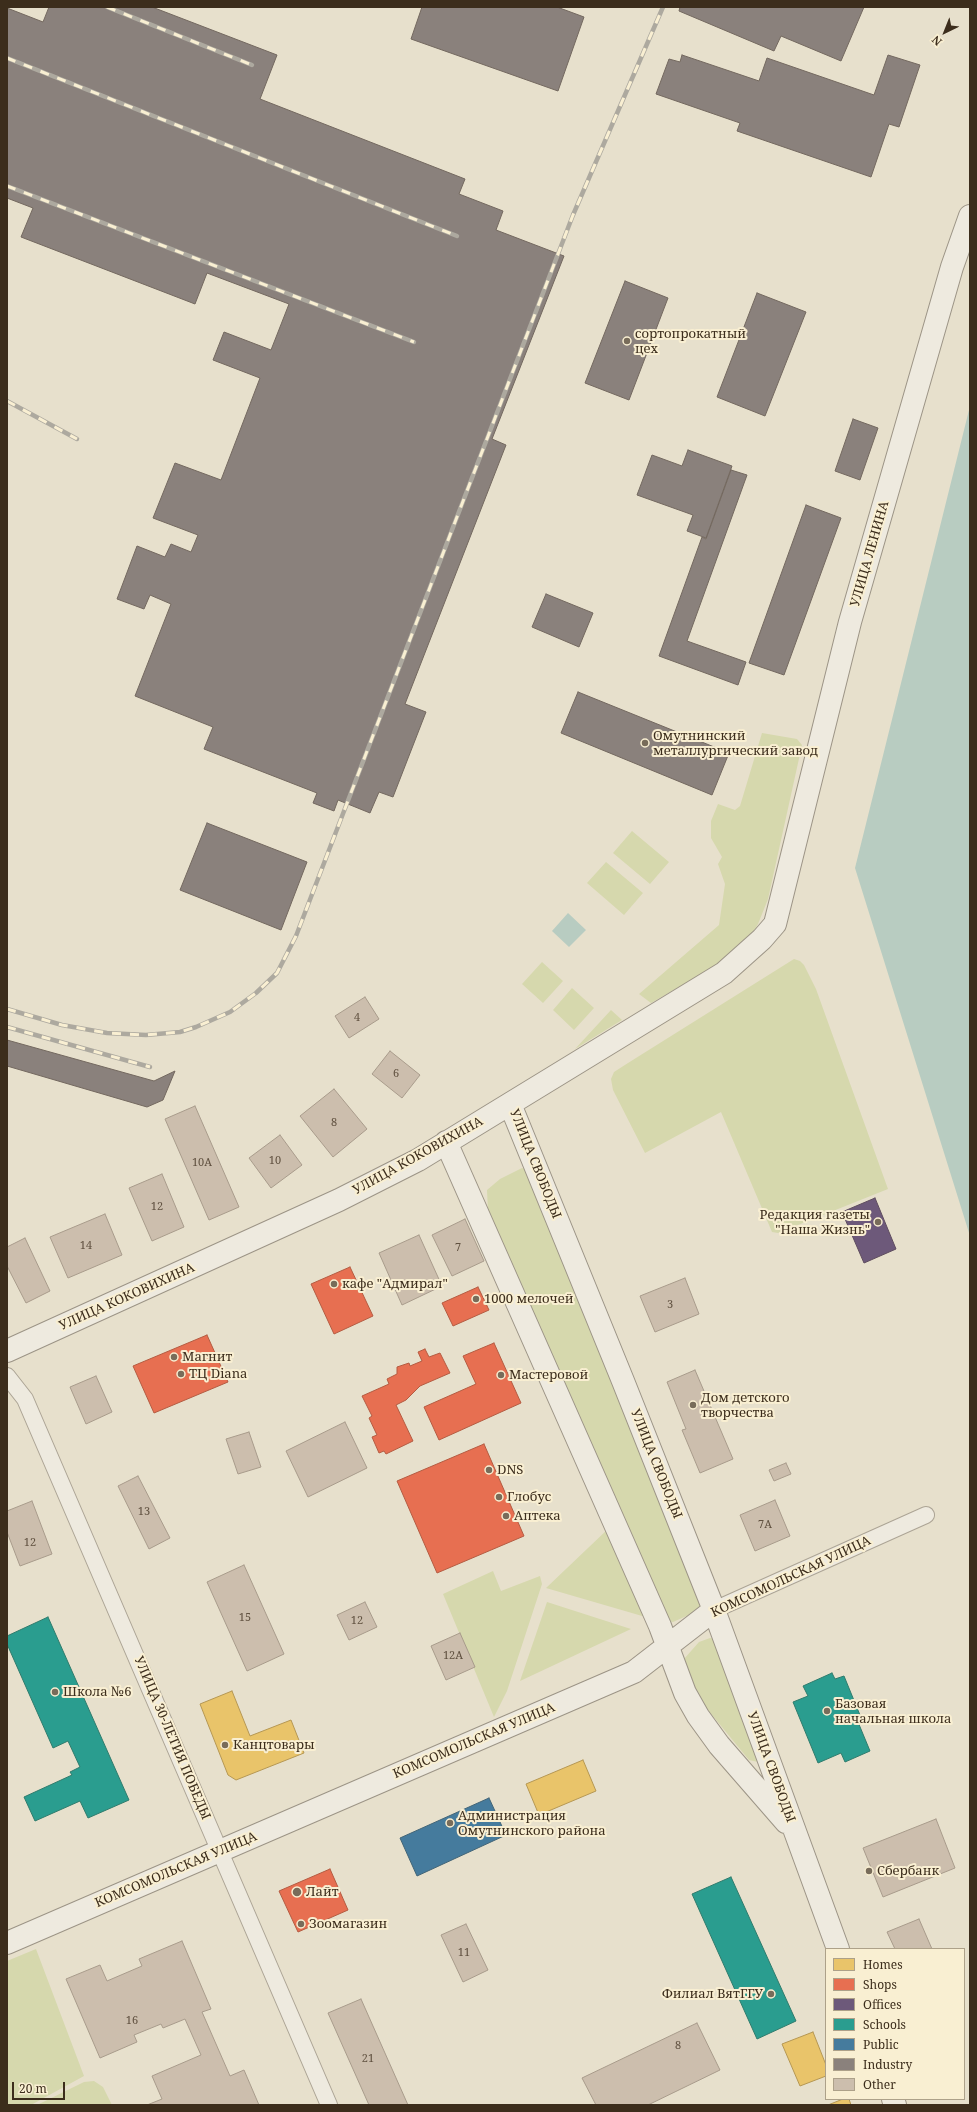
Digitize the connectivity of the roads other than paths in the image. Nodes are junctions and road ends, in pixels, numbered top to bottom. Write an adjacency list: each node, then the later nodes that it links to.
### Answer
1 (970, 216): 2 (main road, УЛИЦА ЛЕНИНА)
2 (783, 897): 3 (main road, УЛИЦА КОКОВИХИНА)
3 (510, 1104): 4 (main road, УЛИЦА КОКОВИХИНА); 8 (main road, УЛИЦА СВОБОДЫ)
4 (446, 1142): 5 (main road, УЛИЦА КОКОВИХИНА); 9 (main road, УЛИЦА СВОБОДЫ)
5 (7, 1351)
6 (7, 1376): 11 (street, УЛИЦА 30-ЛЕТИЯ ПОБЕДЫ)
7 (926, 1515): 8 (street, КОМСОМОЛЬСКАЯ УЛИЦА)
8 (714, 1610): 9 (main road, КОМСОМОЛЬСКАЯ УЛИЦА); 10 (main road, УЛИЦА СВОБОДЫ)
9 (667, 1646): 10 (main road, УЛИЦА СВОБОДЫ); 11 (main road, КОМСОМОЛЬСКАЯ УЛИЦА)
10 (793, 1828): 13 (main road, УЛИЦА СВОБОДЫ)
11 (221, 1851): 12 (main road, КОМСОМОЛЬСКАЯ УЛИЦА); 14 (street, УЛИЦА 30-ЛЕТИЯ ПОБЕДЫ)
12 (7, 1943)
13 (838, 1948)
14 (329, 2105)

